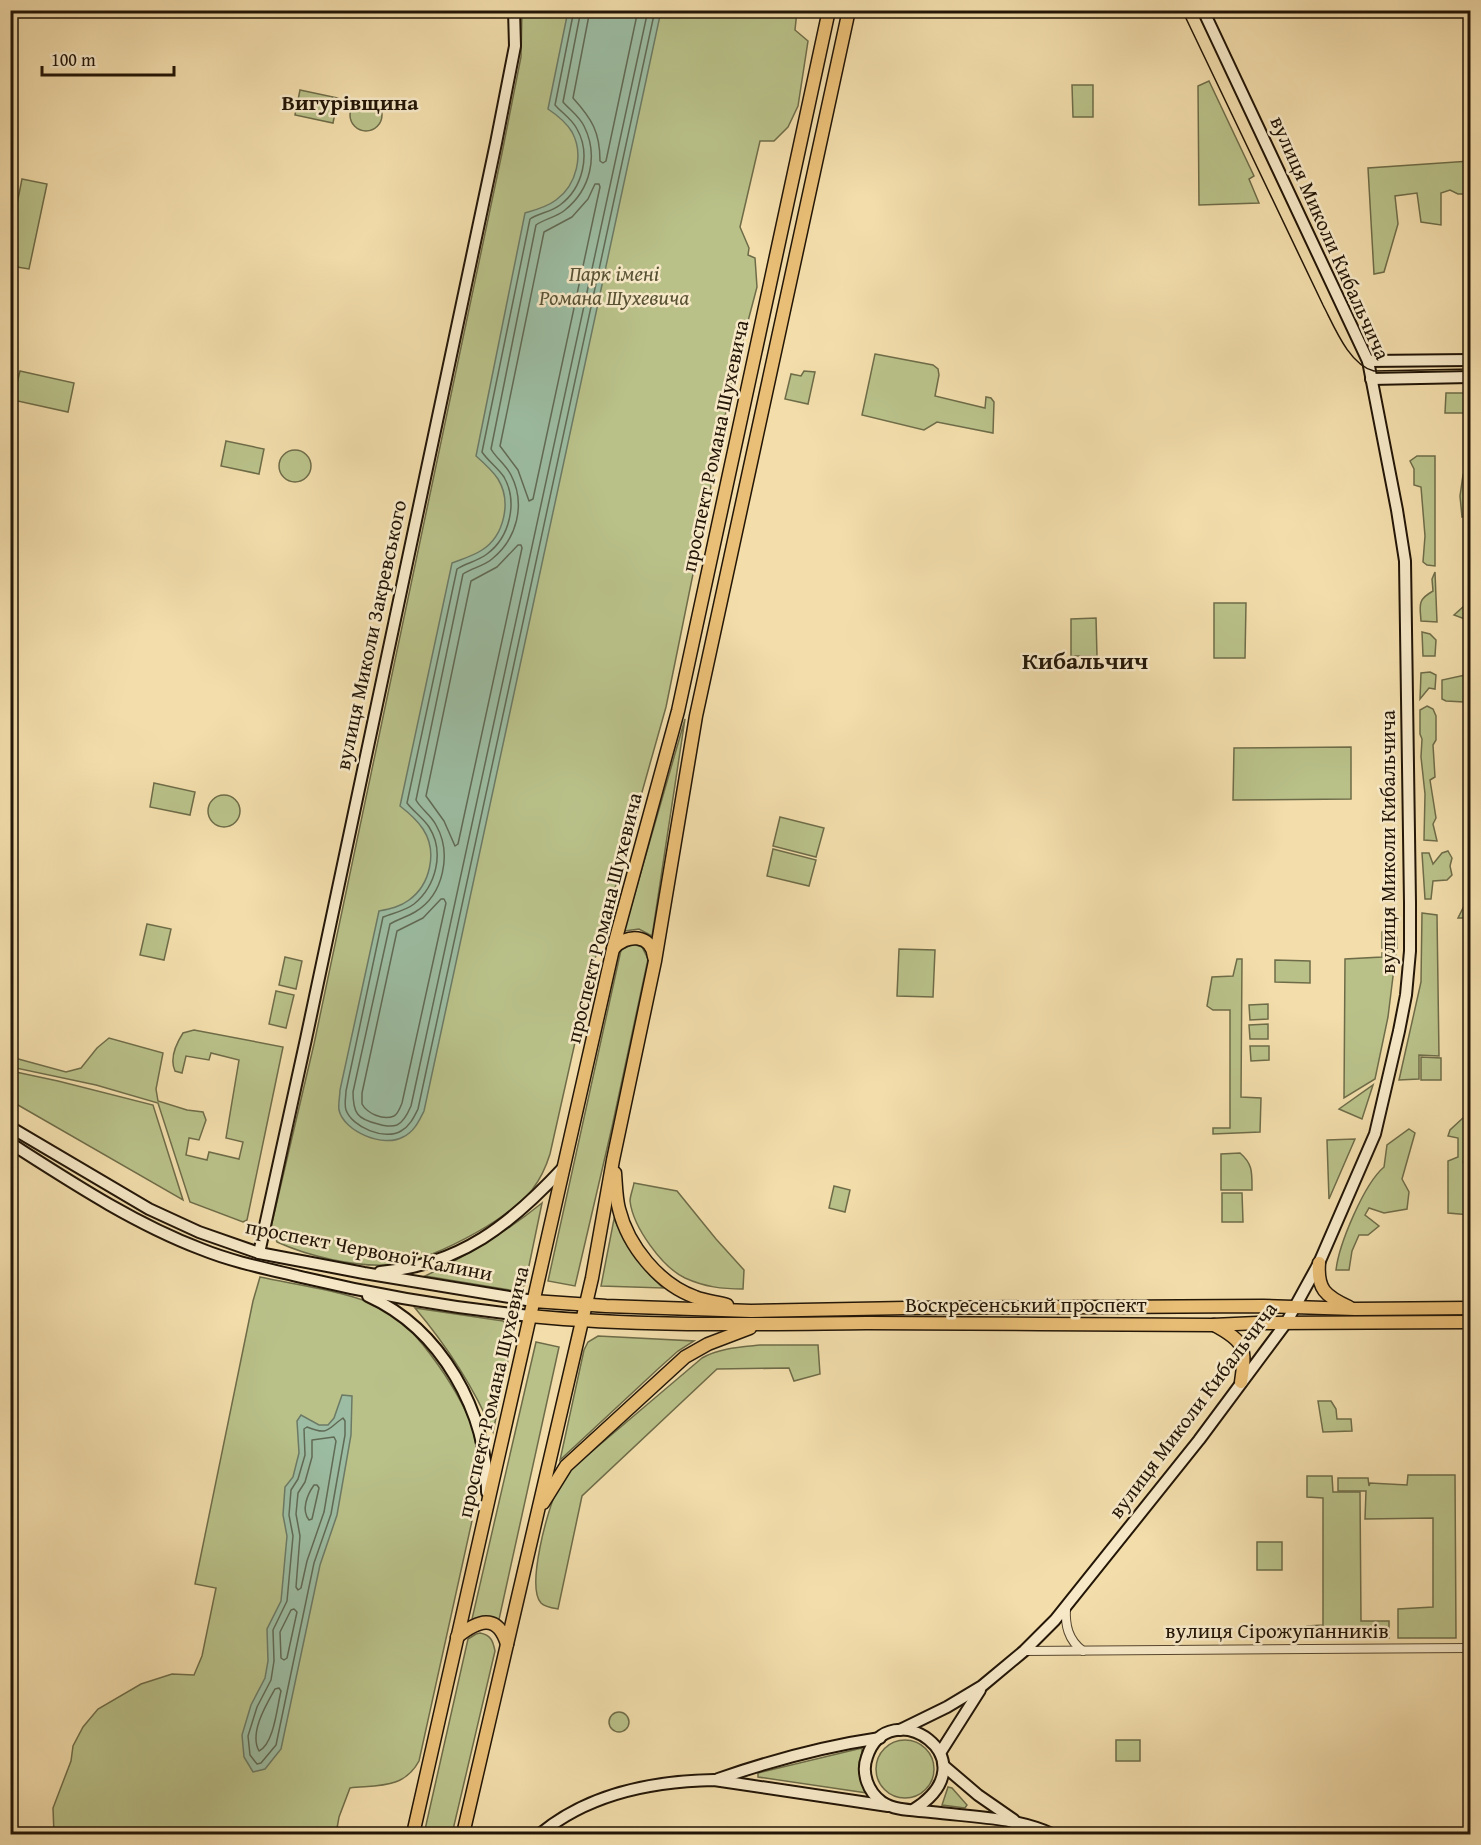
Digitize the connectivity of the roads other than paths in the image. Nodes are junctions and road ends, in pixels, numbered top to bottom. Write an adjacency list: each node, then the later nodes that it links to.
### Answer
1 (514, 10): 15 (street, вулиця Миколи Закревського)
2 (829, 10): 9 (main road, проспект Романа Шухевича)
3 (849, 10): 10 (main road, проспект Романа Шухевича)
4 (1203, 10): 6 (street, вулиця Миколи Кибальчича)
5 (1470, 360): 6 (street)
6 (1368, 361): 8 (street, вулиця Миколи Кибальчича)
7 (1470, 377): 8 (street)
8 (1371, 379): 16 (street, вулиця Миколи Кибальчича)
9 (613, 949): 10 (main road); 14 (main road, проспект Романа Шухевича)
10 (654, 961): 13 (main road, проспект Романа Шухевича)
11 (10, 1127): 15 (street, проспект Червоної Калини)
12 (10, 1143): 17 (street, проспект Червоної Калини)
13 (613, 1160): 21 (main road, проспект Романа Шухевича); 25 (main road)
14 (564, 1167): 18 (street); 20 (main road, проспект Романа Шухевича)
15 (259, 1253): 17 (street, вулиця Миколи Закревського); 18 (street, проспект Червоної Калини)
16 (1319, 1263): 22 (street, вулиця Миколи Кибальчича); 24 (main road)
17 (256, 1267): 19 (street, проспект Червоної Калини)
18 (364, 1273): 20 (street, проспект Червоної Калини)
19 (357, 1290): 26 (street, проспект Червоної Калини); 33 (street)
20 (533, 1301): 21 (main road, Воскресенський проспект); 26 (main road, проспект Романа Шухевича)
21 (585, 1305): 25 (main road, Воскресенський проспект); 27 (main road, проспект Романа Шухевича)
22 (1295, 1308): 24 (main road, Воскресенський проспект); 25 (main road, Воскресенський проспект); 29 (street, вулиця Миколи Кибальчича)
23 (1470, 1308): 24 (main road, Воскресенський проспект)
24 (1355, 1309)
25 (751, 1311)
26 (530, 1316): 27 (main road, Воскресенський проспект); 33 (main road, проспект Романа Шухевича)
27 (582, 1321): 30 (main road, Воскресенський проспект); 34 (main road, проспект Романа Шухевича)
28 (1470, 1322): 29 (main road, Воскресенський проспект)
29 (1286, 1323): 31 (main road, Воскресенський проспект); 32 (street, вулиця Миколи Кибальчича)
30 (763, 1324): 31 (main road, Воскресенський проспект); 34 (main road)
31 (1213, 1325): 32 (main road)
32 (1241, 1382): 35 (street, вулиця Миколи Кибальчича)
33 (487, 1509): 36 (main road, проспект Романа Шухевича)
34 (535, 1517): 37 (main road, проспект Романа Шухевича)
35 (1066, 1606): 39 (street, вулиця Миколи Кибальчича); 40 (street)
36 (457, 1637): 37 (main road); 51 (main road, проспект Романа Шухевича)
37 (507, 1644): 50 (main road, проспект Романа Шухевича)
38 (1470, 1648): 40 (street, вулиця Сірожупанників)
39 (1024, 1651): 40 (street, вулиця Сірожупанників); 41 (street, вулиця Миколи Кибальчича)
40 (1083, 1651)
41 (982, 1686): 42 (street, вулиця Миколи Кибальчича); 44 (street, вулиця Миколи Кибальчича)
42 (900, 1730): 43 (street); 44 (street)
43 (880, 1738): 46 (street); 47 (street)
44 (940, 1753): 45 (street)
45 (944, 1766): 48 (street); 49 (street)
46 (714, 1780): 47 (street); 52 (street)
47 (894, 1807): 48 (street)
48 (913, 1810): 49 (street)
49 (1017, 1822): 53 (street); 54 (street)
50 (465, 1832)
51 (413, 1834)
52 (540, 1834)
53 (1012, 1834)
54 (1052, 1834)

